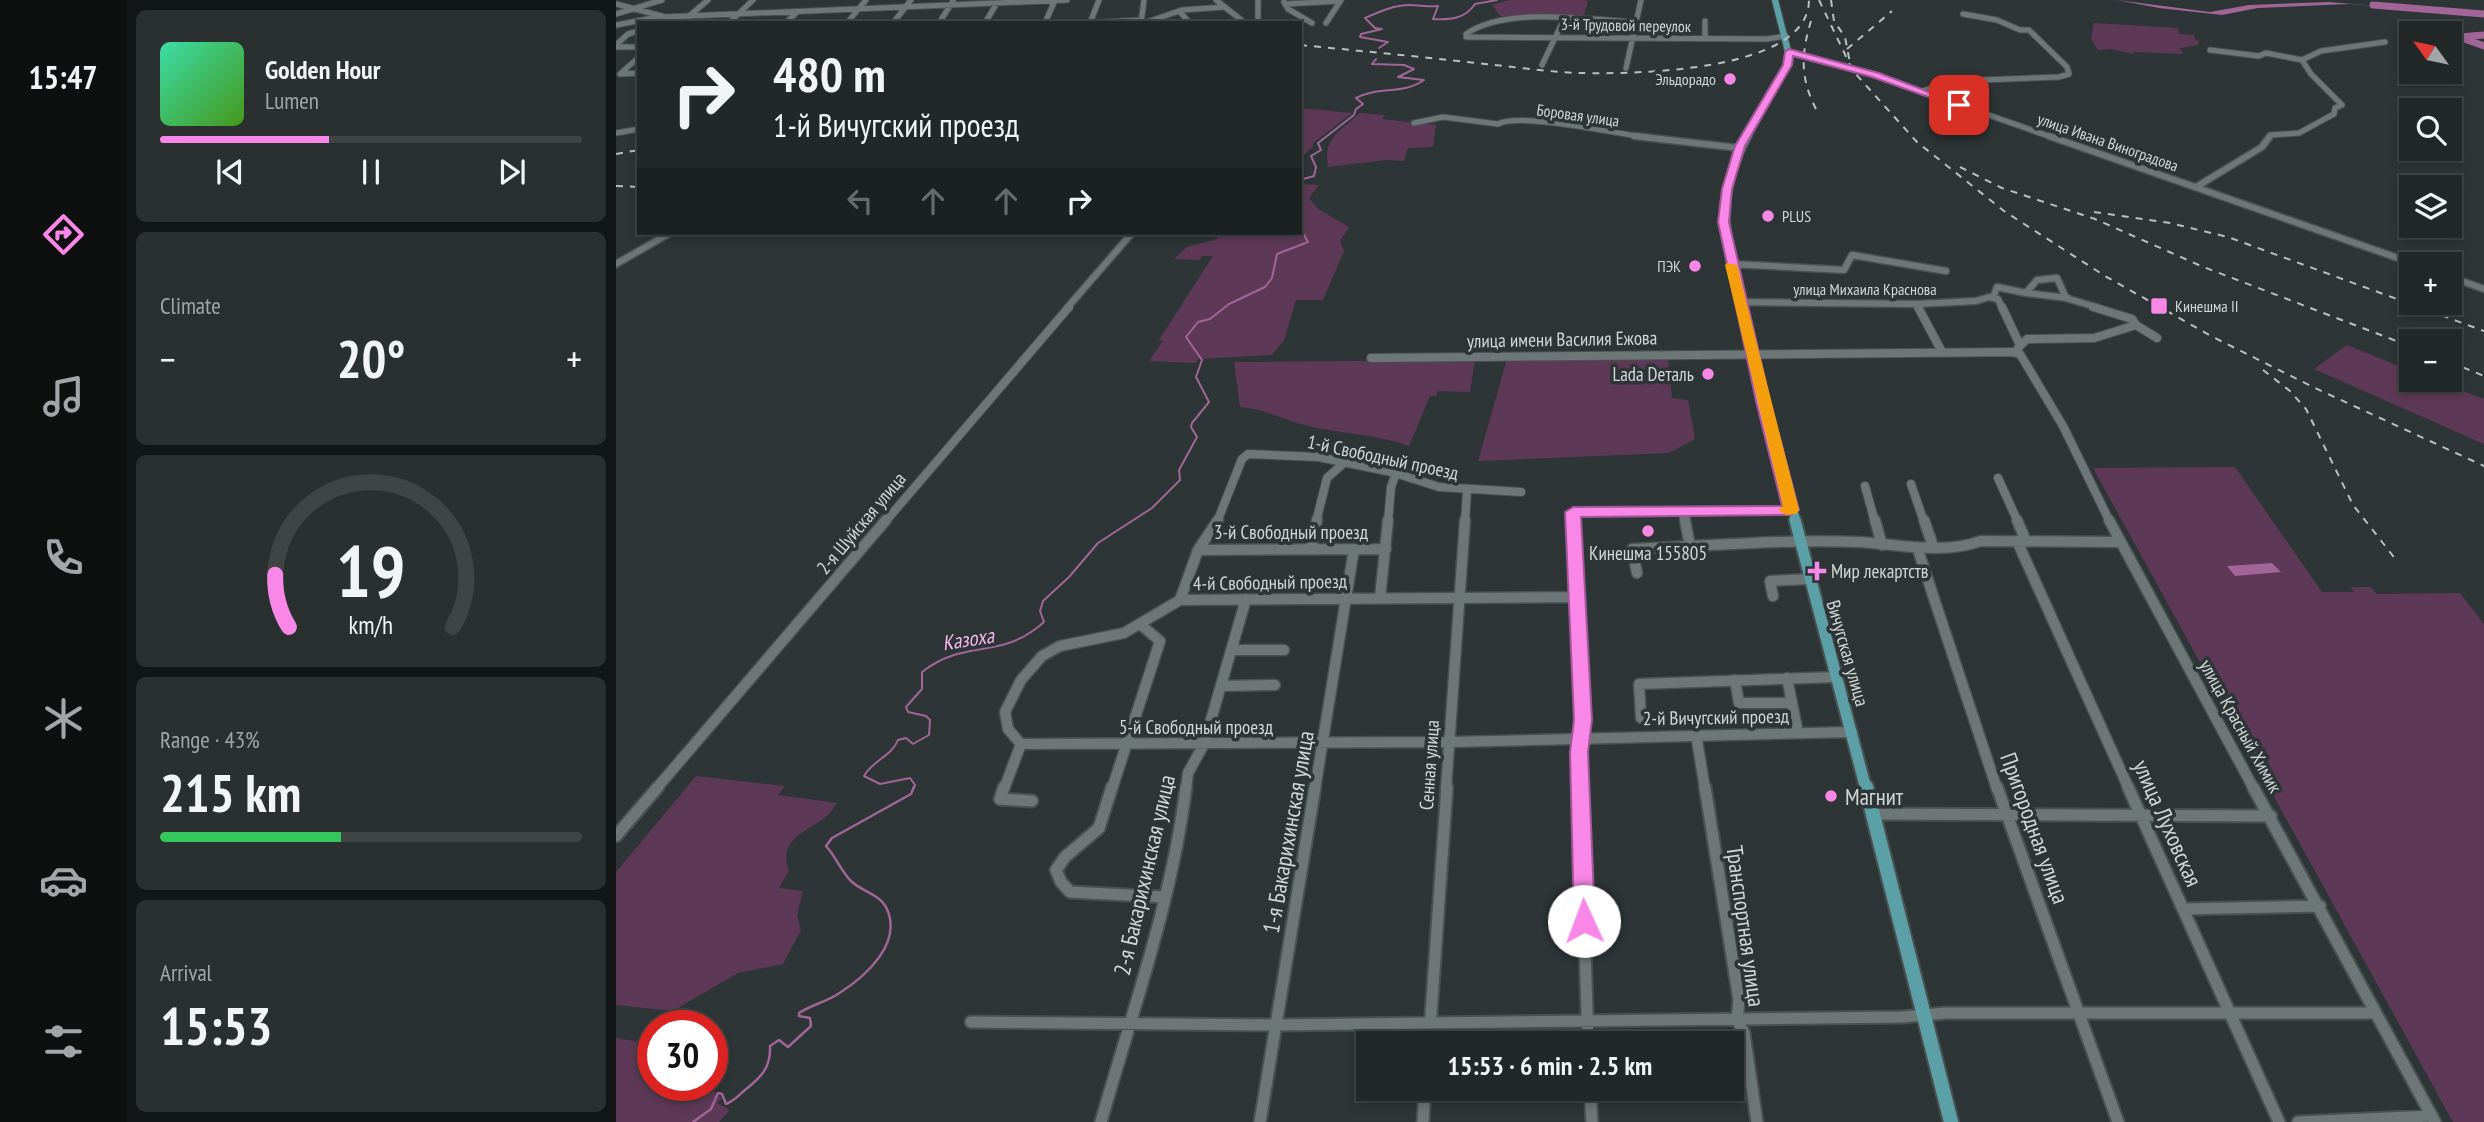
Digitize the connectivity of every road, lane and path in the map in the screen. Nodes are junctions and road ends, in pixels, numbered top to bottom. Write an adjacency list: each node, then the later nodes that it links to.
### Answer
1 (662, 0): 21 (street)
2 (708, 0): 28 (street)
3 (753, 0): 25 (street)
4 (866, 0): 22 (street)
5 (911, 0): 19 (street)
6 (1055, 0): 7 (street); 16 (street); 38 (street)
7 (1066, 0)
8 (1099, 0): 39 (street)
9 (1144, 0): 40 (street)
10 (1216, 0): 20 (street)
11 (1258, 0): 44 (street)
12 (1340, 0): 17 (street); 48 (street)
13 (1641, 0): 45 (street)
14 (1775, 0): 51 (main road)
15 (953, 2): 16 (street); 19 (street); 36 (street)
16 (993, 2): 37 (street)
17 (1284, 2): 47 (street)
18 (617, 5): 21 (street)
19 (905, 7): 22 (street); 35 (street)
20 (1225, 7): 23 (street); 43 (street)
21 (633, 9): 26 (street); 29 (street)
22 (859, 9): 25 (street); 34 (street)
23 (1179, 11): 41 (street); 42 (street)
24 (797, 12): 33 (street)
25 (739, 13): 28 (street); 32 (street)
26 (616, 14)
27 (1963, 14): 66 (street)
28 (690, 16): 29 (street); 31 (street)
29 (664, 17): 49 (street)
30 (1564, 19): 45 (street); 52 (street); 52 (street, 3-й Трудовой переулок)
31 (684, 21)
32 (731, 21)
33 (788, 21)
34 (849, 21)
35 (894, 21)
36 (940, 21)
37 (986, 21)
38 (1046, 21)
39 (1091, 21)
40 (1142, 21)
41 (1145, 21)
42 (1188, 21)
43 (1242, 21)
44 (1258, 21)
45 (1635, 22): 53 (street)
46 (1705, 22): 54 (street)
47 (1312, 23)
48 (1326, 23)
49 (616, 24)
50 (637, 32): 56 (street)
51 (1786, 36): 54 (street, 3-й Трудовой переулок); 59 (main road)
52 (1556, 37): 53 (street, 3-й Трудовой переулок); 62 (street)
53 (1631, 37): 54 (street, 3-й Трудовой переулок); 63 (street)
54 (1705, 38)
55 (2385, 42): 61 (street)
56 (616, 46): 57 (street)
57 (637, 47)
58 (2210, 50): 61 (street)
59 (1789, 52): 66 (street, улица Ивана Виноградова); 70 (main road, Вичугская улица)
60 (637, 59): 64 (street)
61 (2302, 60): 71 (street)
62 (1542, 65)
63 (1626, 68)
64 (618, 74): 65 (street)
65 (637, 74)
66 (1921, 91): 71 (street, улица Ивана Виноградова)
67 (1414, 123): 70 (street, Боровая улица)
68 (637, 129): 69 (street)
69 (616, 133)
70 (1739, 148): 76 (main road, Вичугская улица)
71 (2196, 187): 74 (street, улица Ивана Виноградова)
72 (667, 235): 75 (street)
73 (1130, 235): 144 (street, 2-я Шуйская улица)
74 (2399, 258)
75 (616, 264)
76 (1731, 264): 77 (street); 83 (main road, Вичугская улица)
77 (1946, 271)
78 (2462, 281): 79 (street)
79 (2484, 289)
80 (2026, 293): 81 (street, улица Михаила Краснова); 82 (street); 82 (street)
81 (1991, 297): 84 (street, улица Михаила Краснова); 87 (street, улица Красный Химик)
82 (2068, 298): 85 (street)
83 (1740, 302): 84 (street, улица Михаила Краснова); 89 (main road, Вичугская улица)
84 (1917, 304): 88 (street)
85 (2136, 325): 86 (street); 87 (street)
86 (2157, 338)
87 (2016, 349): 88 (street); 102 (street, улица Красный Химик)
88 (1942, 352): 89 (street)
89 (1752, 354): 90 (street, улица имени Василия Ежова); 98 (main road, Вичугская улица)
90 (1371, 358)
91 (1345, 461): 92 (street, 1-й Свободный проезд); 109 (street, 1-й Свободный проезд); 110 (street)
92 (1396, 473): 96 (street, 1-й Свободный проезд); 108 (street)
93 (1998, 478): 100 (street, улица Луховская)
94 (1911, 484): 105 (street)
95 (1865, 486): 103 (street)
96 (1467, 491): 97 (street, 1-й Свободный проезд); 115 (street, Сенная улица)
97 (1521, 492)
98 (1791, 510): 99 (street); 101 (main road, Вичугская улица)
99 (1683, 511): 104 (street); 116 (street)
100 (2022, 541): 102 (street); 105 (street); 141 (street, улица Луховская)
101 (1799, 542): 103 (street); 104 (street); 112 (main road, Вичугская улица)
102 (2120, 542): 143 (street, улица Красный Химик)
103 (1882, 545): 106 (street)
104 (1690, 546): 111 (street)
105 (1933, 546): 106 (street)
106 (1917, 547): 142 (street, Пригородная улица)
107 (1354, 549): 108 (street, 3-й Свободный проезд); 110 (street, 3-й Свободный проезд); 117 (street, 1-я Бакарихинская улица)
108 (1386, 549): 114 (street)
109 (1198, 550): 110 (street, 3-й Свободный проезд); 119 (street)
110 (1311, 550)
111 (1637, 573)
112 (1810, 579): 113 (street); 123 (main road, Вичугская улица)
113 (1773, 596)
114 (1380, 597): 115 (street, 4-й Свободный проезд); 117 (street, 4-й Свободный проезд)
115 (1459, 597): 116 (street, 4-й Свободный проезд); 134 (street, Сенная улица)
116 (1577, 597): 133 (street)
117 (1346, 598): 118 (street, 4-й Свободный проезд); 138 (street, 1-я Бакарихинская улица)
118 (1246, 599): 119 (street, 4-й Свободный проезд); 121 (street, 2-я Бакарихинская улица)
119 (1180, 600): 120 (street, 4-й Свободный проезд)
120 (1142, 625): 135 (street, 4-й Свободный проезд); 136 (street)
121 (1232, 650): 122 (street); 127 (street, 2-я Бакарихинская улица)
122 (1284, 650)
123 (1837, 677): 124 (street); 130 (main road, Вичугская улица)
124 (1787, 678): 125 (street); 128 (street)
125 (1735, 680): 128 (street); 129 (street)
126 (1275, 685): 127 (street)
127 (1222, 686): 137 (street, 2-я Бакарихинская улица)
128 (1792, 703): 131 (street)
129 (1641, 718)
130 (1852, 732): 131 (street, 2-й Вичугский проезд); 140 (main road, Вичугская улица)
131 (1798, 733): 132 (street, 2-й Вичугский проезд)
132 (1696, 734): 133 (street, 2-й Вичугский проезд); 153 (street, Транспортная улица)
133 (1581, 738): 134 (street, 5-й Свободный проезд); 152 (street)
134 (1451, 743): 138 (street, 5-й Свободный проезд); 156 (street, Сенная улица)
135 (1021, 744): 136 (street, 5-й Свободный проезд); 139 (street)
136 (1126, 744): 137 (street, 5-й Свободный проезд); 145 (street)
137 (1204, 744): 138 (street, 5-й Свободный проезд); 145 (street, 2-я Бакарихинская улица)
138 (1324, 744): 157 (street, 1-я Бакарихинская улица)
139 (1032, 801)
140 (1873, 814): 142 (street); 151 (main road, Вичугская улица)
141 (2141, 814): 142 (street); 143 (street); 147 (street, улица Луховская)
142 (2006, 815): 150 (street, Пригородная улица)
143 (2271, 816): 146 (street, улица Красный Химик)
144 (616, 836)
145 (1165, 897): 155 (street, 2-я Бакарихинская улица)
146 (2320, 906): 147 (street); 149 (street, улица Красный Химик)
147 (2184, 909): 148 (street, улица Луховская)
148 (2230, 1011): 149 (street); 150 (street); 170 (street, улица Луховская)
149 (2374, 1013): 162 (street, улица Красный Химик)
150 (2080, 1014): 151 (street); 169 (street, Пригородная улица)
151 (1924, 1015): 153 (street); 168 (main road, Вичугская улица)
152 (1587, 1020): 153 (street); 156 (street); 159 (street)
153 (1737, 1020): 167 (street, Транспортная улица)
154 (971, 1022): 155 (street)
155 (1130, 1022): 157 (street); 163 (street, 2-я Бакарихинская улица)
156 (1430, 1024): 157 (street); 158 (street, Сенная улица)
157 (1276, 1025): 164 (street, 1-я Бакарихинская улица)
158 (1430, 1031)
159 (1587, 1031)
160 (1424, 1101): 165 (street)
161 (1591, 1101): 166 (street)
162 (2434, 1119): 171 (street)
163 (1101, 1122)
164 (1260, 1122)
165 (1423, 1122)
166 (1592, 1122)
167 (1757, 1122)
168 (1951, 1122)
169 (2118, 1122)
170 (2279, 1122)
171 (2298, 1122)

